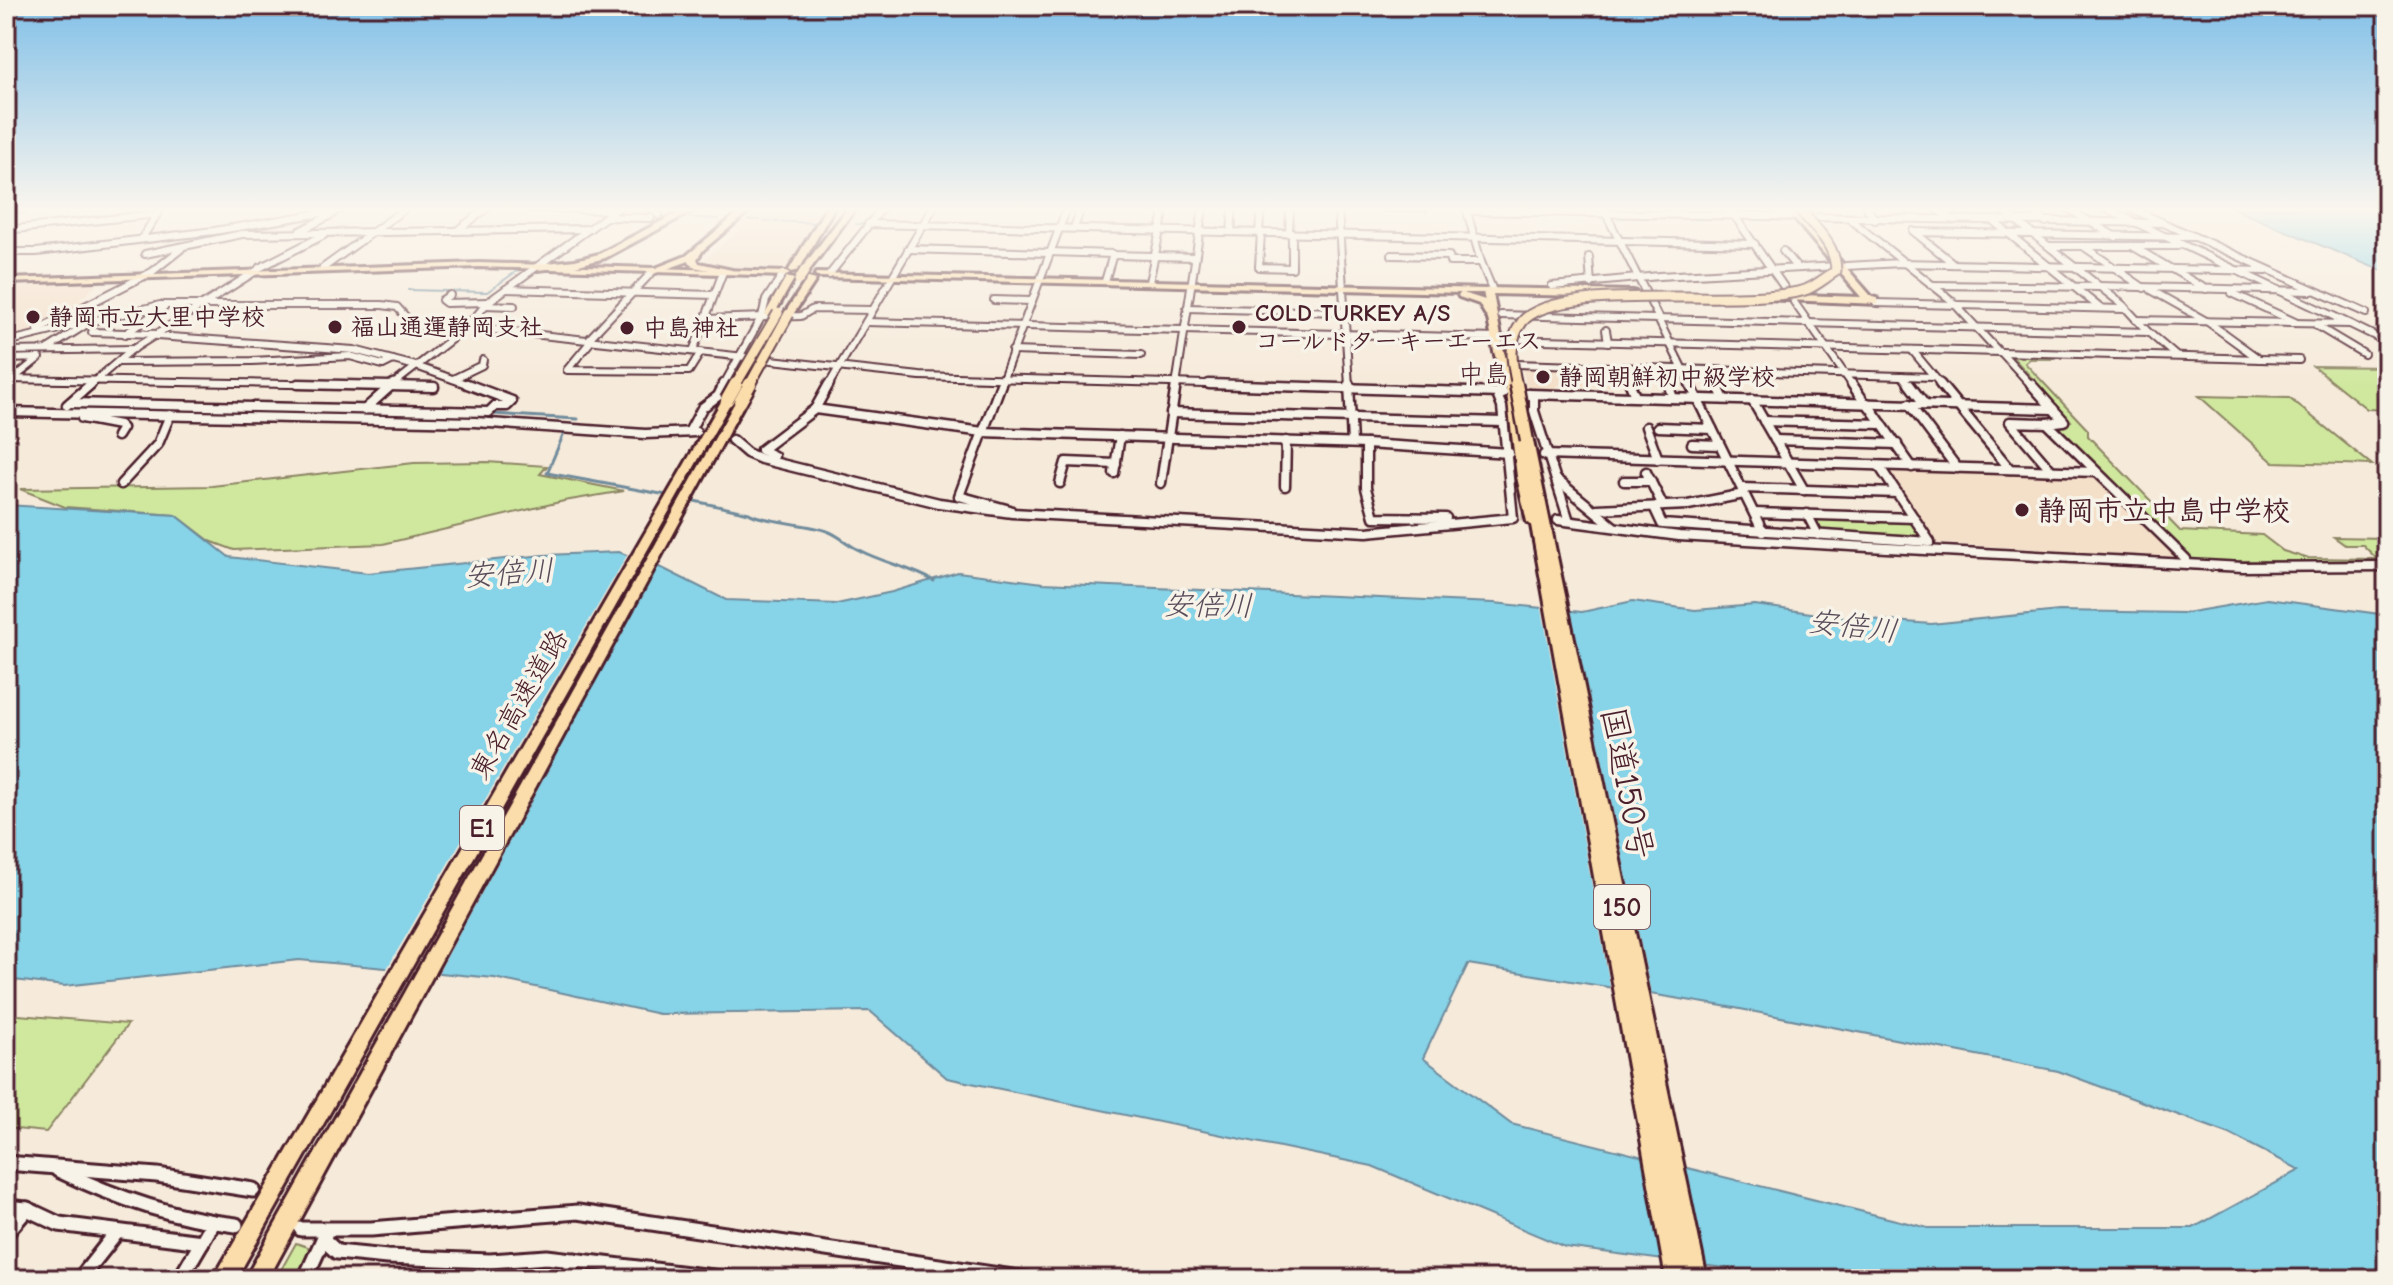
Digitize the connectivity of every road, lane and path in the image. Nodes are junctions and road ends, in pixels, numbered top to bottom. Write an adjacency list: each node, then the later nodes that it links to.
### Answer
1 (155, 268): 38 (street)
2 (323, 268): 3 (main road); 30 (main road)
3 (330, 268)
4 (536, 268): 54 (street)
5 (571, 268): 31 (main road)
6 (663, 268): 35 (highway)
7 (709, 268): 37 (highway)
8 (806, 268): 39 (highway)
9 (808, 268): 39 (highway, 東名高速道路 / E1)
10 (809, 268): 39 (highway, 東名高速道路 / E1)
11 (812, 268): 39 (street)
12 (897, 268): 41 (street)
13 (1044, 268): 44 (street)
14 (1109, 268): 45 (street)
15 (1152, 268): 46 (street)
16 (1193, 268): 48 (street)
17 (1341, 268): 52 (street)
18 (1484, 268): 60 (street)
19 (1590, 268): 47 (street)
20 (1633, 268): 42 (street)
21 (1797, 268): 33 (street)
22 (1836, 268): 220 (highway, 国道150号 / 150, bridge)
23 (1844, 268): 69 (highway)
24 (1908, 268): 49 (street)
25 (2052, 268): 50 (street)
26 (2076, 268): 51 (street)
27 (2118, 268): 32 (street); 53 (street)
28 (2228, 268): 34 (street)
29 (2261, 268): 36 (street)
30 (258, 269): 38 (main road); 73 (street)
31 (607, 269): 35 (main road)
32 (2171, 269): 34 (street); 55 (street)
33 (1772, 270): 42 (street); 67 (street)
34 (2232, 270): 36 (street); 61 (street)
35 (653, 271): 37 (main road); 59 (street)
36 (2267, 271): 58 (street)
37 (726, 272): 39 (main road); 64 (street)
38 (146, 275): 43 (main road); 105 (street)
39 (803, 275): 41 (main road); 82 (highway, 東名高速道路 / E1); 82 (highway)
40 (1547, 275): 56 (street)
41 (892, 277): 44 (main road); 78 (street)
42 (1638, 278): 47 (street); 65 (street)
43 (6, 281)
44 (1039, 281): 45 (main road); 48 (main road); 68 (street)
45 (1105, 281): 46 (main road)
46 (1149, 282): 48 (main road)
47 (1591, 284): 56 (street)
48 (1191, 285): 52 (main road); 75 (street)
49 (1931, 285): 50 (street); 71 (street)
50 (2076, 287): 51 (street); 76 (street)
51 (2100, 287): 53 (street); 77 (street)
52 (1342, 288): 60 (main road); 62 (main road); 80 (street)
53 (2146, 288): 55 (street); 88 (street)
54 (506, 289): 59 (street); 70 (street)
55 (2208, 290): 57 (street)
56 (1551, 291): 60 (highway); 65 (highway); 79 (highway)
57 (2229, 291): 61 (street); 91 (street)
58 (2317, 291): 61 (street); 81 (street)
59 (633, 292): 64 (street); 106 (street)
60 (1491, 292): 62 (main road); 79 (highway, 国道150号 / 150); 104 (highway, 国道150号 / 150)
61 (2279, 292): 92 (street)
62 (1445, 293): 104 (main road)
63 (450, 295): 70 (street)
64 (714, 295): 83 (street)
65 (1647, 297): 67 (highway); 84 (street)
66 (998, 298): 68 (street)
67 (1793, 300): 69 (highway); 89 (street)
68 (1031, 301): 94 (street)
69 (1873, 301): 71 (street)
70 (487, 304): 74 (street); 90 (street)
71 (1955, 304): 76 (street); 95 (street)
72 (167, 305): 73 (street); 86 (street); 101 (street)
73 (202, 305): 90 (street); 102 (street)
74 (514, 306)
75 (1187, 308): 80 (street); 97 (street)
76 (2100, 308): 77 (street)
77 (2124, 309): 85 (street)
78 (872, 310): 82 (street); 87 (street)
79 (1500, 311): 84 (street); 104 (highway, 国道150号 / 150)
80 (1343, 312): 103 (street)
81 (2366, 313)
82 (775, 315): 83 (street); 124 (street); 156 (highway, 東名高速道路 / E1, bridge); 156 (highway, 東名高速道路 / E1, bridge)
83 (705, 319): 119 (street)
84 (1658, 319): 89 (street); 111 (street)
85 (2136, 320): 88 (street); 100 (street)
86 (90, 322): 105 (street); 115 (street)
87 (866, 322): 94 (street); 134 (street)
88 (2208, 322): 91 (street); 127 (street)
89 (1809, 323): 95 (street); 112 (street)
90 (468, 324): 106 (street); 133 (street)
91 (2298, 324): 93 (street)
92 (2350, 324): 93 (street); 110 (street)
93 (2314, 325): 121 (street)
94 (1021, 326): 97 (street); 118 (street)
95 (1976, 327): 100 (street); 120 (street)
96 (1606, 330): 108 (street)
97 (1184, 331): 103 (street); 144 (street)
98 (1626, 331): 109 (street)
99 (92, 332): 101 (street)
100 (2148, 332): 123 (street)
101 (125, 334): 102 (street)
102 (158, 335): 113 (street); 128 (street)
103 (1345, 335): 104 (street); 149 (street)
104 (1501, 337): 108 (street); 132 (highway, 国道150号 / 150); 150 (highway, 国道150号 / 150)
105 (24, 338): 107 (street)
106 (590, 340): 119 (street); 119 (street)
107 (6, 342)
108 (1608, 342): 109 (street)
109 (1631, 342): 111 (street)
110 (2387, 342)
111 (1670, 343): 112 (street); 135 (street)
112 (1826, 348): 114 (street); 136 (street)
113 (138, 349): 115 (street); 131 (street)
114 (1856, 349): 116 (street); 125 (street)
115 (46, 350): 117 (street)
116 (1912, 350): 120 (street); 138 (street)
117 (6, 351)
118 (1012, 351): 122 (street); 139 (street)
119 (697, 352): 124 (street)
120 (2000, 352): 123 (street); 163 (street)
121 (2364, 354)
122 (1141, 355)
123 (2177, 356): 127 (street)
124 (740, 357): 134 (street); 181 (street)
125 (1863, 358)
126 (6, 359): 140 (street)
127 (2259, 359): 130 (street)
128 (393, 360): 131 (street); 133 (street)
129 (483, 360): 141 (street)
130 (2299, 360)
131 (118, 362): 142 (street)
132 (1515, 364): 135 (street); 150 (highway, 国道150号 / 150)
133 (416, 366): 141 (street); 147 (street)
134 (839, 367): 139 (street); 162 (street)
135 (1682, 370): 136 (street); 153 (street)
136 (1845, 375): 137 (street); 157 (street)
137 (1902, 376): 138 (street); 159 (street)
138 (1934, 377): 160 (street)
139 (1002, 378): 144 (street); 177 (street)
140 (10, 379): 142 (street)
141 (453, 379): 164 (street)
142 (96, 380): 147 (street); 161 (street)
143 (1629, 382): 151 (street)
144 (1175, 383): 149 (street); 166 (street)
145 (1668, 383): 152 (street)
146 (1717, 385): 154 (street)
147 (392, 386): 148 (street); 164 (street)
148 (434, 387)
149 (1348, 389): 150 (street); 168 (street)
150 (1515, 394): 151 (street); 171 (street); 191 (street); 220 (highway, 国道150号 / 150)
151 (1635, 396): 152 (street)
152 (1673, 398): 153 (street)
153 (1696, 398): 154 (street); 176 (street)
154 (1724, 399): 155 (street)
155 (1752, 400): 157 (street); 170 (street)
156 (733, 401): 181 (highway, 東名高速道路 / E1)
157 (1866, 403): 158 (street); 173 (street)
158 (1909, 404): 159 (street); 197 (street)
159 (1925, 405): 160 (street)
160 (1957, 406): 163 (street); 199 (street)
161 (64, 408): 164 (street); 165 (street); 169 (street); 178 (street)
162 (815, 409): 177 (street); 198 (street)
163 (2054, 409): 172 (street)
164 (364, 410): 167 (street)
165 (6, 412)
166 (1171, 413): 168 (street); 180 (street)
167 (265, 417): 169 (street); 181 (street)
168 (1351, 418): 171 (street); 185 (street)
169 (169, 419): 206 (street)
170 (1764, 421): 173 (street); 183 (street)
171 (1503, 422): 190 (street)
172 (2047, 423): 200 (street); 201 (street)
173 (1882, 424): 188 (street)
174 (1646, 427): 192 (street)
175 (1658, 427): 176 (street)
176 (1712, 429): 189 (street)
177 (983, 432): 179 (street); 213 (street)
178 (117, 436)
179 (1120, 436): 180 (street); 204 (street)
180 (1168, 438): 184 (street); 205 (street)
181 (699, 440): 240 (highway, 東名高速道路 / E1); 241 (highway, 東名高速道路 / E1)
182 (732, 440): 198 (street)
183 (1775, 440): 188 (street); 194 (street)
184 (1286, 441): 185 (street); 207 (street)
185 (1352, 443): 186 (street)
186 (1366, 444): 190 (street); 217 (street)
187 (1692, 444): 189 (street)
188 (1897, 444): 196 (street)
189 (1719, 445): 193 (street)
190 (1508, 453): 217 (street)
191 (1546, 455): 192 (street); 202 (street)
192 (1658, 459): 193 (street)
193 (1728, 461): 194 (street); 209 (street)
194 (1788, 463): 195 (street); 208 (street)
195 (1879, 466): 196 (street); 210 (street)
196 (1912, 467): 197 (street)
197 (1957, 468): 199 (street)
198 (799, 469): 213 (street)
199 (2010, 469): 200 (street)
200 (2052, 471): 201 (street)
201 (2096, 472): 223 (street)
202 (1556, 479): 212 (street); 218 (street)
203 (1624, 481): 211 (street)
204 (1060, 483)
205 (1161, 483)
206 (121, 484)
207 (1285, 486)
208 (1804, 490): 209 (street); 210 (street)
209 (1743, 491): 211 (street); 214 (street)
210 (1897, 493): 216 (street)
211 (1659, 507): 212 (street); 221 (street)
212 (1597, 509): 219 (street)
213 (1012, 513): 217 (street)
214 (1754, 513): 215 (street); 221 (street)
215 (1807, 514): 216 (street); 222 (street)
216 (1914, 518): 222 (street)
217 (1481, 521)
218 (1569, 521): 219 (street); 220 (street)
219 (1613, 526): 224 (street)
220 (1548, 529): 246 (highway, 国道150号 / 150); 247 (highway, 国道150号 / 150)
221 (1763, 532): 222 (street)
222 (1818, 535)
223 (2186, 559)
224 (2382, 566)
225 (6, 1163): 226 (street)
226 (55, 1168): 227 (street); 230 (street)
227 (253, 1190)
228 (6, 1207): 229 (street)
229 (27, 1209): 233 (street); 234 (street)
230 (213, 1223): 231 (street); 236 (street)
231 (236, 1225)
232 (301, 1229): 235 (street)
233 (117, 1232): 236 (street); 238 (street)
234 (6, 1233)
235 (325, 1236): 237 (street); 242 (street); 245 (street)
236 (202, 1242): 239 (street)
237 (575, 1260): 243 (street); 244 (street)
238 (80, 1279)
239 (180, 1279)
240 (224, 1279)
241 (256, 1279)
242 (305, 1279)
243 (565, 1279)
244 (729, 1279)
245 (1027, 1279)
246 (1677, 1279)
247 (1696, 1279)

